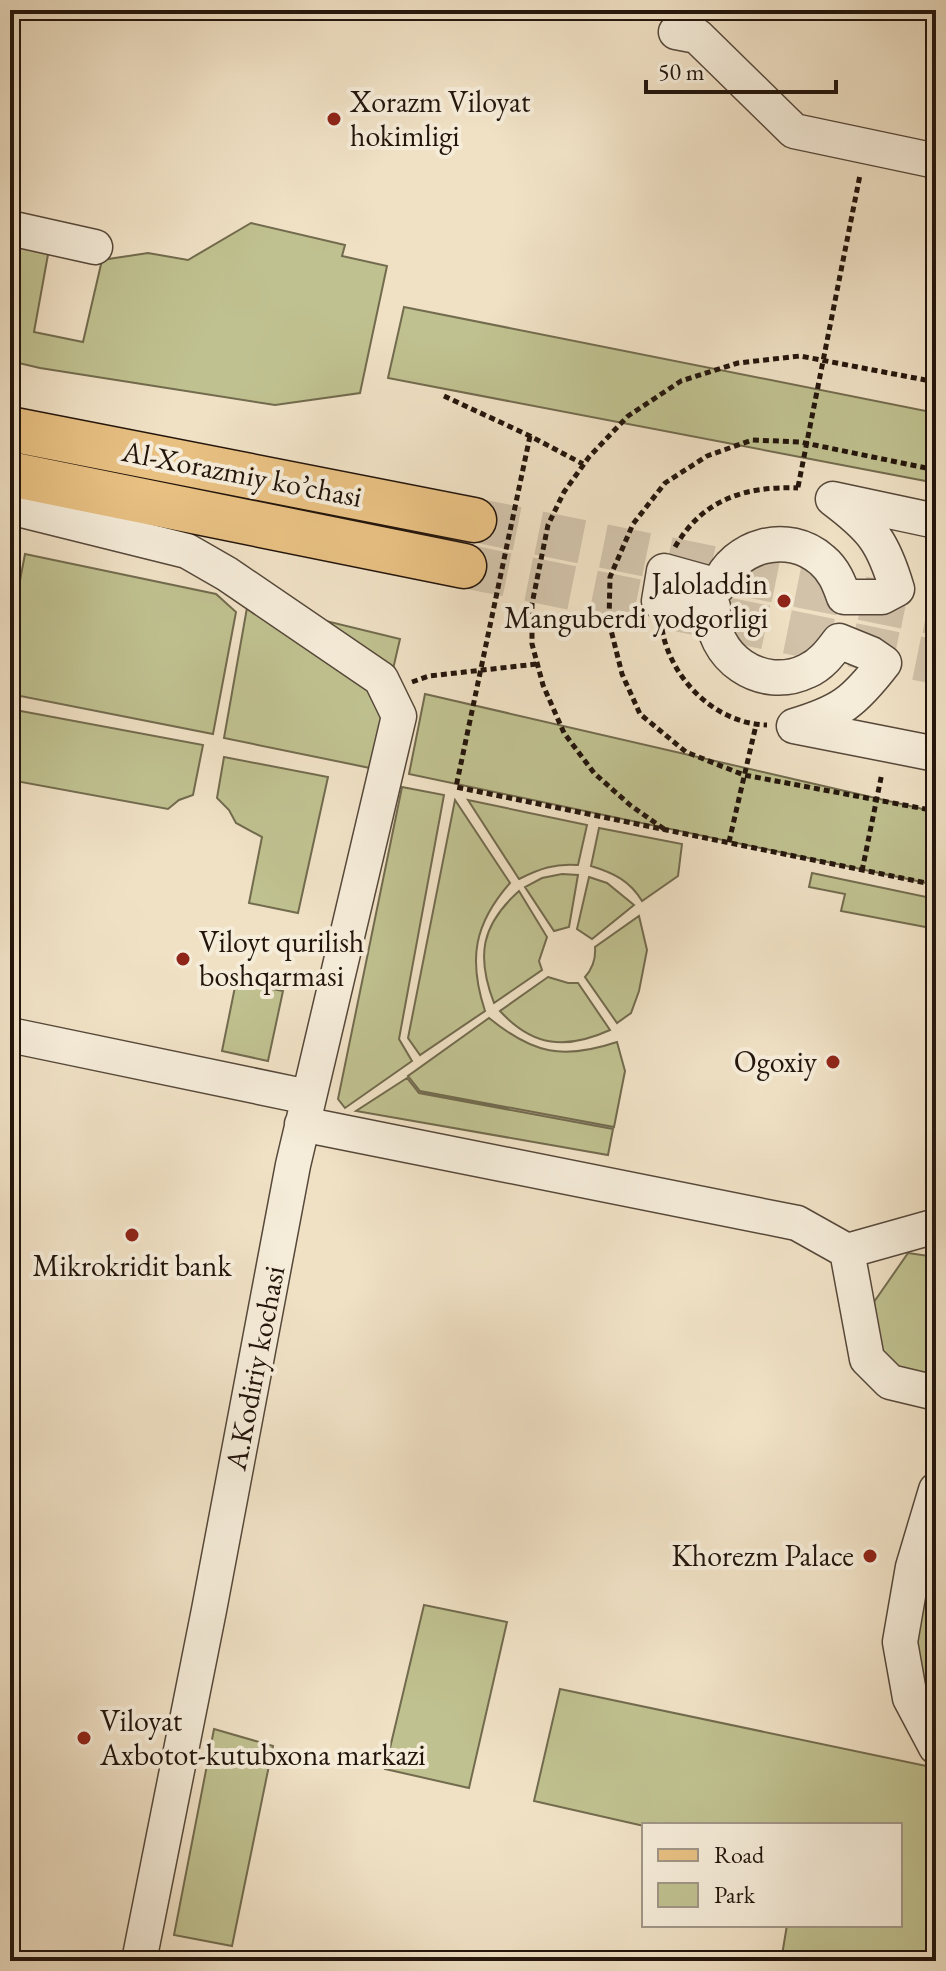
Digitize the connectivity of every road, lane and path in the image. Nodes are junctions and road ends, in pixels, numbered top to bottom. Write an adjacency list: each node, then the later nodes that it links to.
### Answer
1 (676, 32): 2 (street)
2 (866, 146): 3 (street); 6 (path)
3 (936, 161)
4 (10, 228): 5 (street)
5 (95, 247)
6 (823, 360): 7 (path); 11 (path); 13 (path)
7 (936, 382)
8 (444, 396): 10 (path)
9 (10, 429): 16 (main road, Al-Xorazmiy ko’chasi)
10 (530, 436): 11 (path); 21 (path)
11 (583, 464): 20 (path)
12 (10, 474): 18 (main road, Al-Xorazmiy ko’chasi)
13 (798, 487): 14 (path); 19 (path)
14 (833, 499): 17 (street); 19 (street)
15 (10, 507): 22 (street)
16 (474, 520)
17 (936, 521)
18 (464, 566)
19 (661, 586): 23 (path); 24 (street)
20 (537, 664): 21 (path); 27 (path)
21 (480, 671): 22 (path); 27 (path)
22 (388, 692): 32 (street, A.Kodiriy kochasi)
23 (756, 725): 24 (path); 28 (path)
24 (794, 726): 25 (street)
25 (888, 745): 26 (street); 29 (path)
26 (936, 754)
27 (666, 830): 28 (path)
28 (729, 842): 30 (path)
29 (862, 871)
30 (936, 885)
31 (10, 1035): 32 (street)
32 (305, 1110): 34 (street); 38 (street, A.Kodiriy kochasi)
33 (936, 1226): 34 (street)
34 (847, 1251): 35 (street)
35 (936, 1393)
36 (936, 1490): 37 (street)
37 (936, 1747)
38 (139, 1961)

